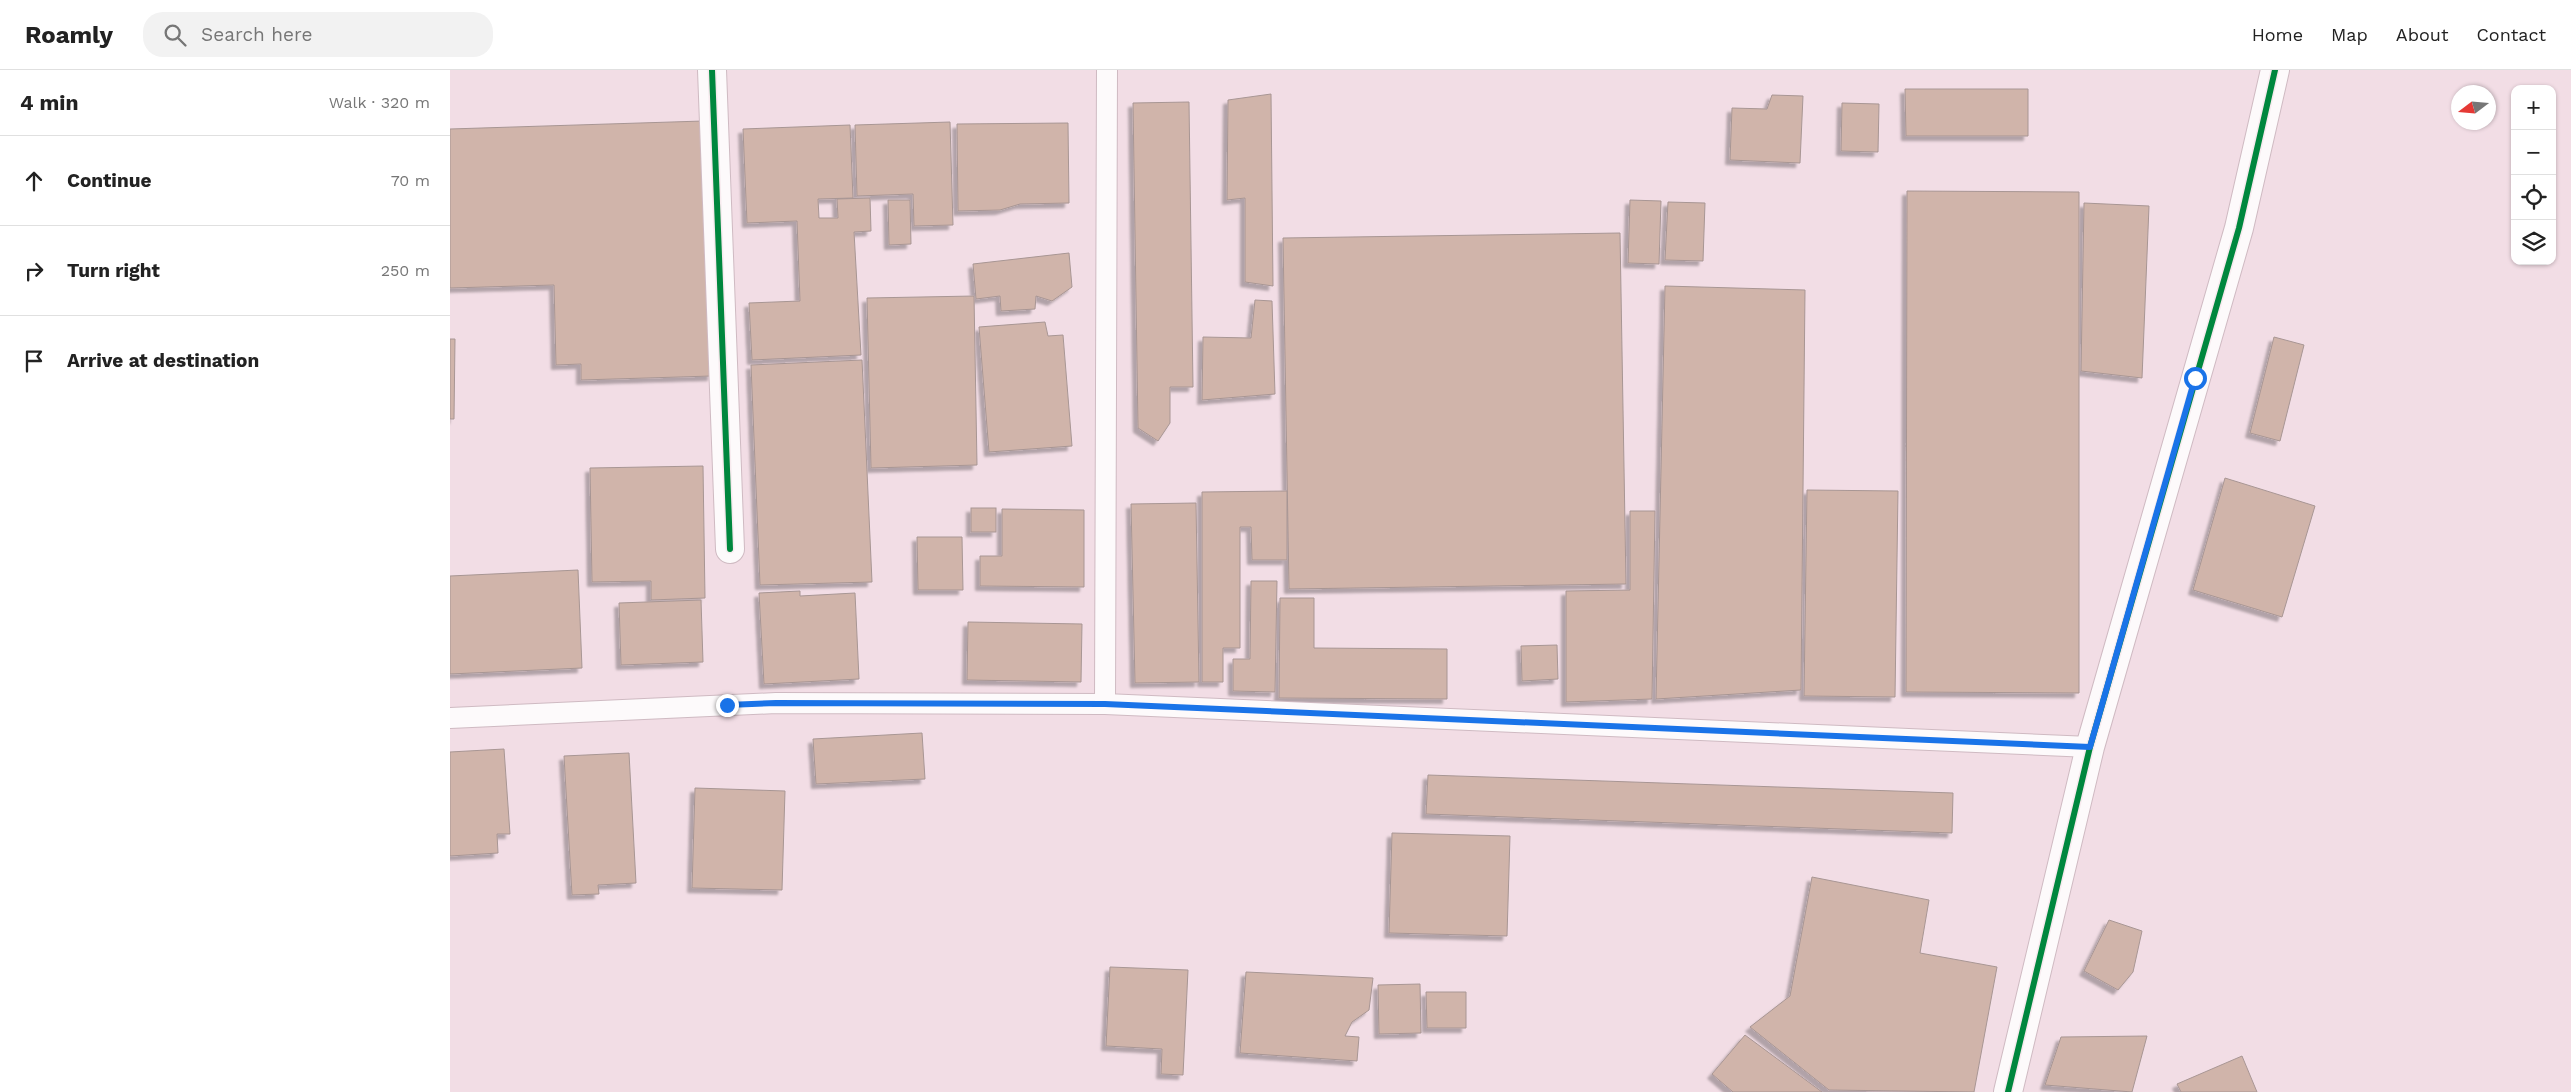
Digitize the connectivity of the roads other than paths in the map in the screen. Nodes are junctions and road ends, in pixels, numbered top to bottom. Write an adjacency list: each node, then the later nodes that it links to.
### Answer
1 (712, 70): 4 (street)
2 (1107, 70): 5 (lane)
3 (2275, 70): 7 (street)
4 (730, 549)
5 (1105, 704): 6 (lane); 7 (lane)
6 (450, 718)
7 (2090, 747): 8 (street)
8 (2008, 1092)

